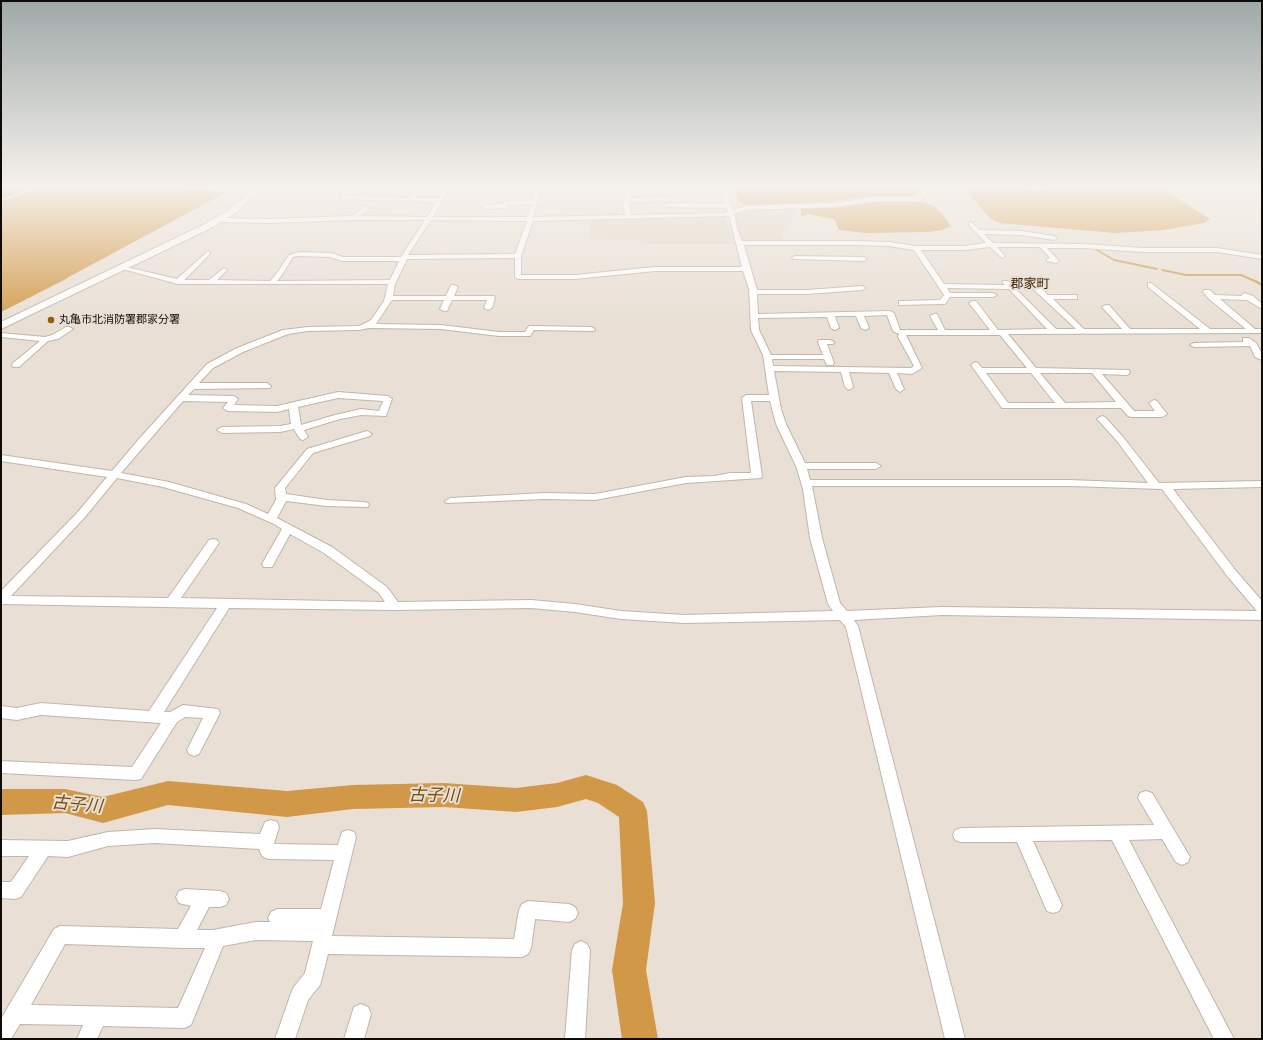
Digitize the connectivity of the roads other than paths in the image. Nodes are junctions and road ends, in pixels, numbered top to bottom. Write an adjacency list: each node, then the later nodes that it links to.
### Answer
1 (190, 235): 30 (street)
2 (419, 235): 23 (street)
3 (526, 235): 20 (street)
4 (737, 235): 11 (street)
5 (981, 235): 12 (street)
6 (1019, 235): 13 (street)
7 (1032, 235): 8 (street)
8 (1054, 238)
9 (1141, 241): 16 (street)
10 (1168, 241): 17 (street)
11 (740, 243): 18 (street); 32 (street)
12 (990, 245): 13 (street); 15 (street); 21 (street)
13 (1029, 245): 14 (street)
14 (1041, 245): 16 (street); 28 (street)
15 (916, 248): 18 (street); 39 (street)
16 (1154, 250): 17 (street)
17 (1180, 250): 22 (street)
18 (828, 251): 24 (street); 27 (street); 29 (street)
19 (208, 253): 25 (street)
20 (518, 256): 23 (street); 32 (street)
21 (1002, 256)
22 (1262, 257)
23 (404, 258): 35 (street); 36 (street)
24 (795, 258)
25 (203, 259): 26 (street); 33 (street)
26 (216, 259)
27 (864, 259)
28 (1048, 260)
29 (834, 266)
30 (122, 268): 33 (street); 62 (street)
31 (224, 270): 34 (street)
32 (746, 270): 42 (street)
33 (178, 282): 34 (street)
34 (211, 282): 35 (street)
35 (272, 282): 36 (street)
36 (393, 282): 48 (street)
37 (1034, 284): 46 (street)
38 (1151, 285): 70 (street)
39 (942, 286): 44 (street); 76 (street)
40 (454, 287): 49 (street)
41 (862, 288): 42 (street)
42 (754, 292): 60 (street)
43 (1240, 292): 50 (street)
44 (948, 295): 45 (street); 51 (street)
45 (993, 295)
46 (1047, 297): 47 (street); 68 (street)
47 (1074, 297)
48 (389, 298): 49 (street); 63 (street)
49 (449, 298): 56 (street); 57 (street)
50 (1250, 298): 55 (street); 72 (street)
51 (902, 303)
52 (973, 303): 75 (street)
53 (984, 306): 75 (street)
54 (1106, 307): 69 (street)
55 (1262, 307)
56 (488, 308)
57 (444, 309)
58 (830, 314): 59 (street); 60 (street); 65 (street)
59 (859, 314): 66 (street); 77 (street)
60 (754, 316): 86 (street)
61 (934, 316): 74 (street)
62 (1, 326)
63 (369, 326): 67 (street); 94 (street)
64 (69, 328): 80 (street)
65 (835, 328)
66 (866, 328)
67 (591, 329)
68 (1082, 331): 69 (street); 76 (street)
69 (1128, 331): 70 (street)
70 (1208, 331): 71 (street)
71 (1234, 331): 72 (street); 83 (street)
72 (1253, 331): 73 (street)
73 (1262, 331)
74 (943, 332): 75 (street); 77 (street)
75 (1001, 332): 76 (street); 90 (street)
76 (1054, 332)
77 (903, 333): 91 (street)
78 (1, 335): 80 (street)
79 (1184, 337): 83 (street)
80 (44, 340): 87 (street)
81 (830, 342): 84 (street)
82 (1262, 343): 83 (street)
83 (1251, 344): 85 (street)
84 (828, 357): 86 (street); 88 (street)
85 (1262, 358)
86 (768, 362): 88 (street); 99 (street)
87 (16, 365)
88 (833, 369): 89 (street)
89 (844, 370): 91 (street); 96 (street)
90 (1033, 370): 92 (street); 101 (street); 101 (street)
91 (892, 371): 97 (street)
92 (1095, 371): 93 (street); 102 (street)
93 (1126, 372)
94 (192, 386): 95 (street); 98 (street)
95 (267, 386)
96 (849, 387)
97 (900, 389)
98 (181, 398): 103 (street); 111 (street)
99 (773, 398): 109 (street); 116 (street)
100 (1154, 403): 102 (street)
101 (1062, 405): 102 (street)
102 (1124, 405)
103 (293, 406): 106 (street); 106 (street)
104 (1102, 419): 114 (street)
105 (222, 430): 106 (street)
106 (300, 431)
107 (366, 434): 115 (street)
108 (1, 458): 111 (street)
109 (801, 466): 110 (street); 112 (street)
110 (876, 466)
111 (113, 475): 118 (street); 122 (street)
112 (806, 483): 114 (street); 127 (street)
113 (1262, 484): 114 (street)
114 (1161, 486): 126 (street)
115 (281, 498): 117 (street); 118 (street)
116 (450, 501)
117 (364, 505)
118 (271, 519): 119 (street)
119 (288, 528): 121 (street); 125 (street)
120 (213, 543): 123 (street)
121 (268, 564)
122 (1, 600): 123 (street)
123 (172, 602): 124 (street)
124 (226, 603): 125 (street); 130 (street)
125 (395, 606): 127 (street)
126 (1262, 610)
127 (844, 615): 128 (street); 161 (street)
128 (1262, 616)
129 (1, 712): 130 (street)
130 (154, 717): 131 (street)
131 (172, 718): 132 (street); 133 (street)
132 (194, 750)
133 (1, 767)
134 (1146, 798): 135 (street)
135 (1166, 832): 136 (street); 143 (street)
136 (1117, 833): 137 (street); 162 (street)
137 (1022, 834): 138 (street); 146 (street)
138 (960, 835)
139 (348, 837): 142 (street)
140 (1, 848): 141 (street)
141 (44, 848): 142 (street); 144 (street)
142 (344, 853): 149 (street)
143 (1182, 858)
144 (1, 890)
145 (185, 897): 150 (street)
146 (1053, 905)
147 (569, 913): 149 (street)
148 (277, 918): 149 (street)
149 (324, 931): 151 (street); 158 (street)
150 (183, 939): 151 (street); 153 (street)
151 (213, 939): 155 (street)
152 (581, 950): 160 (street)
153 (15, 1014): 155 (street); 156 (street)
154 (361, 1014): 159 (street)
155 (97, 1016): 157 (street)
156 (1, 1038)
157 (87, 1039)
158 (285, 1039)
159 (354, 1039)
160 (575, 1039)
161 (955, 1039)
162 (1224, 1039)

